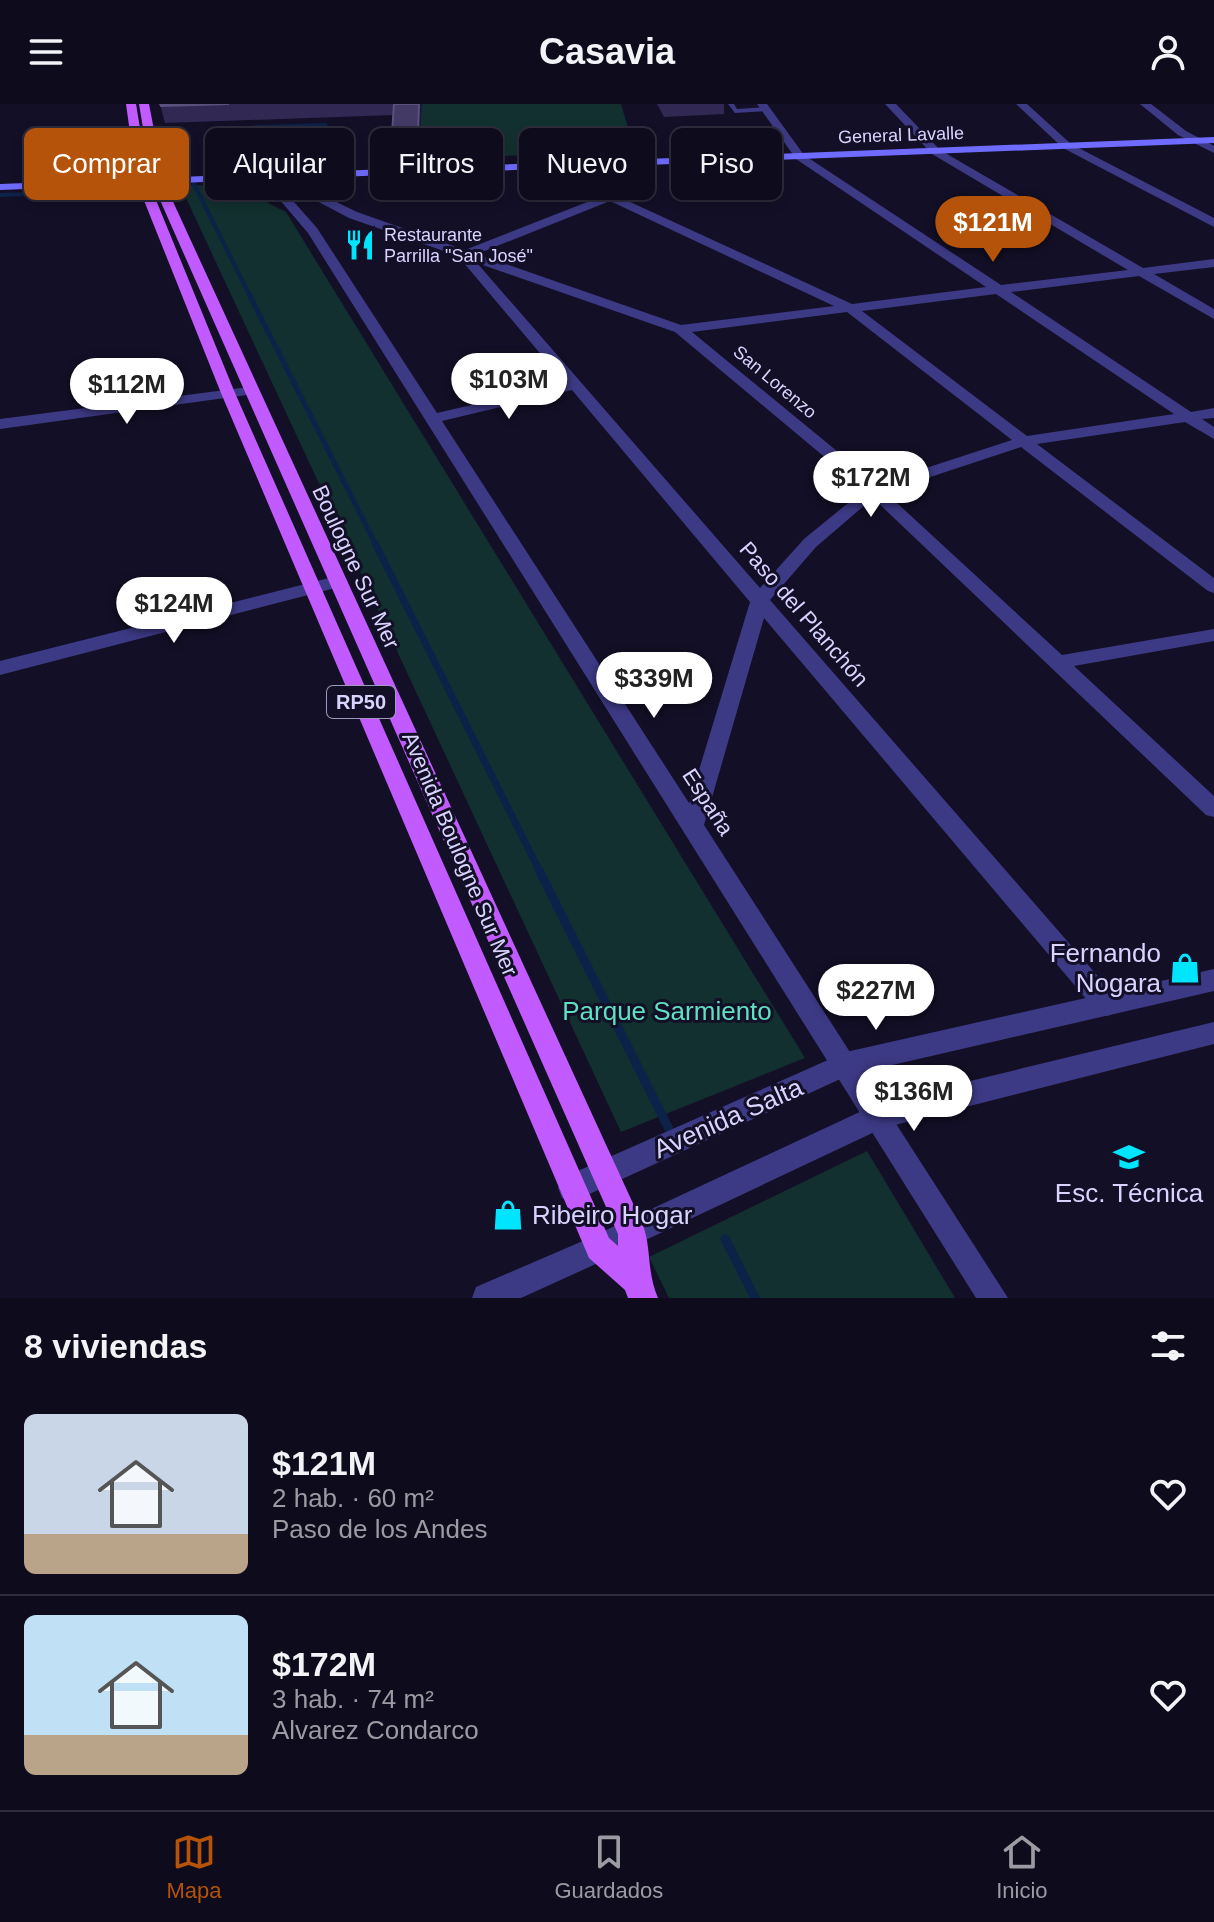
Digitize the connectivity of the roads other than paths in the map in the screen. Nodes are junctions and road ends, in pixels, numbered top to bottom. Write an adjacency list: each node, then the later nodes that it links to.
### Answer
1 (131, 104): 8 (main road, RP50)
2 (144, 104): 9 (main road, RP50)
3 (731, 104): 7 (lane)
4 (890, 104): 14 (street)
5 (1021, 104): 12 (street)
6 (1145, 104): 11 (street)
7 (764, 106): 15 (street)
8 (137, 128)
9 (146, 128)
10 (1214, 140): 11 (main road, General Lavalle)
11 (1195, 141): 12 (main road, General Lavalle); 13 (street)
12 (1067, 146): 14 (main road, General Lavalle); 26 (street)
13 (1214, 150)
14 (936, 152): 15 (main road, General Lavalle); 29 (street)
15 (800, 157): 16 (main road, General Lavalle); 30 (street)
16 (655, 164)
17 (519, 170): 18 (main road, General Lavalle)
18 (354, 175)
19 (24, 186): 20 (main road, General Lavalle)
20 (0, 187)
21 (158, 200): 35 (main road, Boulogne Sur Mer / RP50)
22 (290, 200): 38 (street, España)
23 (321, 200): 27 (street, San Lorenzo)
24 (602, 200): 27 (street)
25 (616, 200): 31 (street)
26 (1214, 223)
27 (464, 255): 33 (street, San Lorenzo); 34 (street, Paso del Planchón)
28 (1214, 263): 29 (street)
29 (1142, 272): 30 (street); 32 (street)
30 (997, 289): 31 (street); 37 (street)
31 (850, 308): 33 (street); 41 (street)
32 (1214, 315)
33 (680, 329): 42 (street, San Lorenzo)
34 (576, 385): 38 (street); 46 (street, Paso del Planchón)
35 (239, 392): 39 (street); 43 (main road, Boulogne Sur Mer / RP50); 45 (main road, Avenida Boulogne Sur Mer / RP50)
36 (1214, 413): 37 (street)
37 (1187, 417): 40 (street); 41 (street)
38 (434, 418): 51 (street, España)
39 (0, 424)
40 (1214, 434)
41 (1023, 441): 42 (street); 44 (street)
42 (874, 490): 46 (street); 48 (street, San Lorenzo)
43 (337, 582): 45 (street); 57 (main road, Boulogne Sur Mer / RP50)
44 (1214, 587)
45 (312, 588): 49 (street); 58 (main road, Avenida Boulogne Sur Mer / RP50)
46 (760, 600): 51 (street); 53 (street, Paso del Planchón)
47 (1214, 635): 48 (street)
48 (1058, 662): 50 (street, San Lorenzo)
49 (0, 668)
50 (1214, 809)
51 (694, 824): 55 (street, España)
52 (1214, 980): 53 (street, Avenida Salta)
53 (1107, 1005): 55 (street, Avenida Salta)
54 (1214, 1033): 56 (street)
55 (846, 1064): 56 (street, España); 57 (street, Avenida Salta)
56 (879, 1116): 59 (street); 63 (street, España)
57 (606, 1173): 58 (street, Avenida Salta); 59 (main road, Boulogne Sur Mer / RP50)
58 (572, 1188): 60 (main road, Avenida Boulogne Sur Mer / RP50)
59 (632, 1233): 60 (street); 61 (main road, Boulogne Sur Mer / RP50)
60 (599, 1248): 61 (main road, Avenida Boulogne Sur Mer / RP50); 62 (street)
61 (639, 1289)
62 (487, 1298)
63 (993, 1298)

